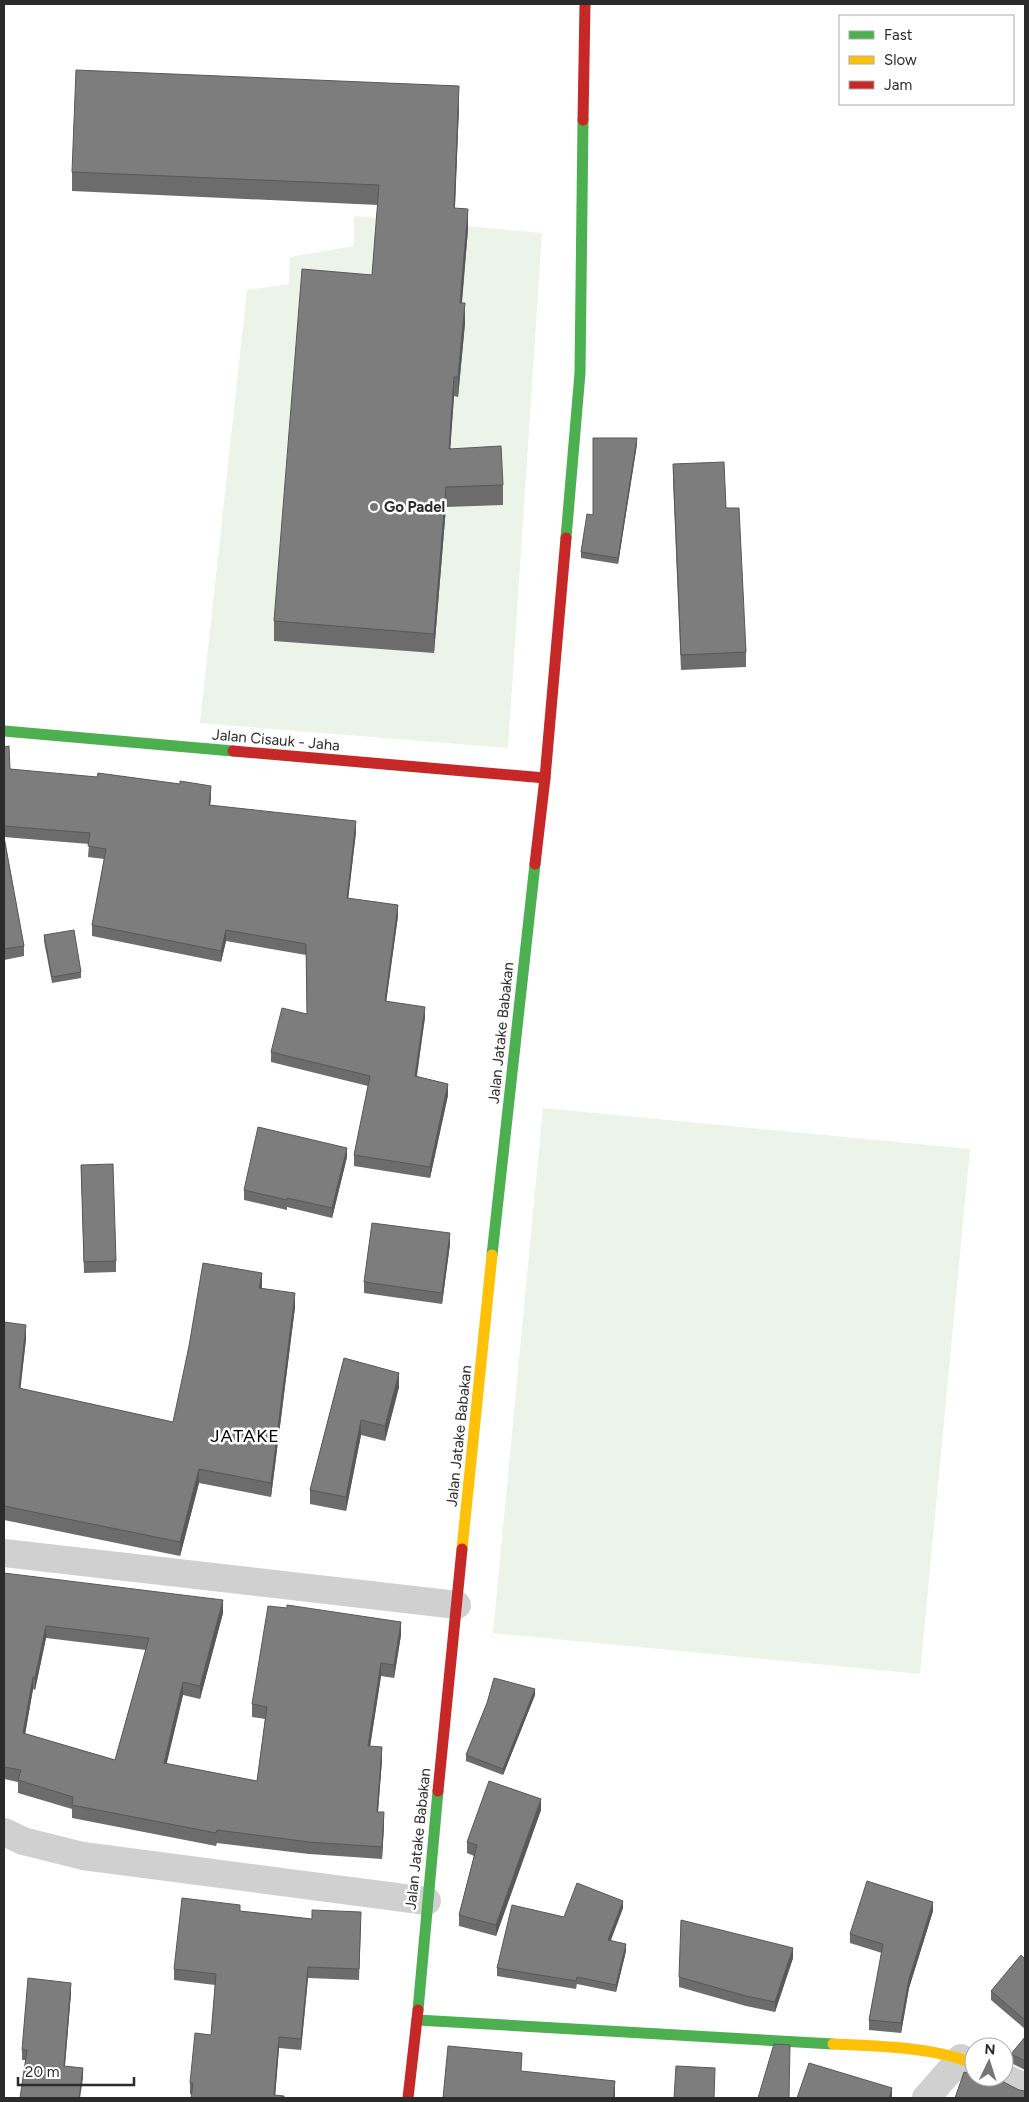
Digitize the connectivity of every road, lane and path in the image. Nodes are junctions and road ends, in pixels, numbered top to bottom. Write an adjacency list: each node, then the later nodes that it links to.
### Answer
1 (585, 4): 3 (main road, Jalan Jatake Babakan)
2 (4, 731): 3 (main road, Jalan Cisauk - Jaha)
3 (545, 778): 5 (main road, Jalan Jatake Babakan)
4 (4, 1553): 5 (street)
5 (457, 1605): 7 (main road, Jalan Jatake Babakan)
6 (4, 1832): 7 (street)
7 (427, 1901): 8 (main road, Jalan Jatake Babakan)
8 (418, 2020): 9 (main road); 11 (main road, Jalan Jatake Babakan)
9 (964, 2060)
10 (964, 2064): 12 (street)
11 (408, 2098)
12 (926, 2098)

